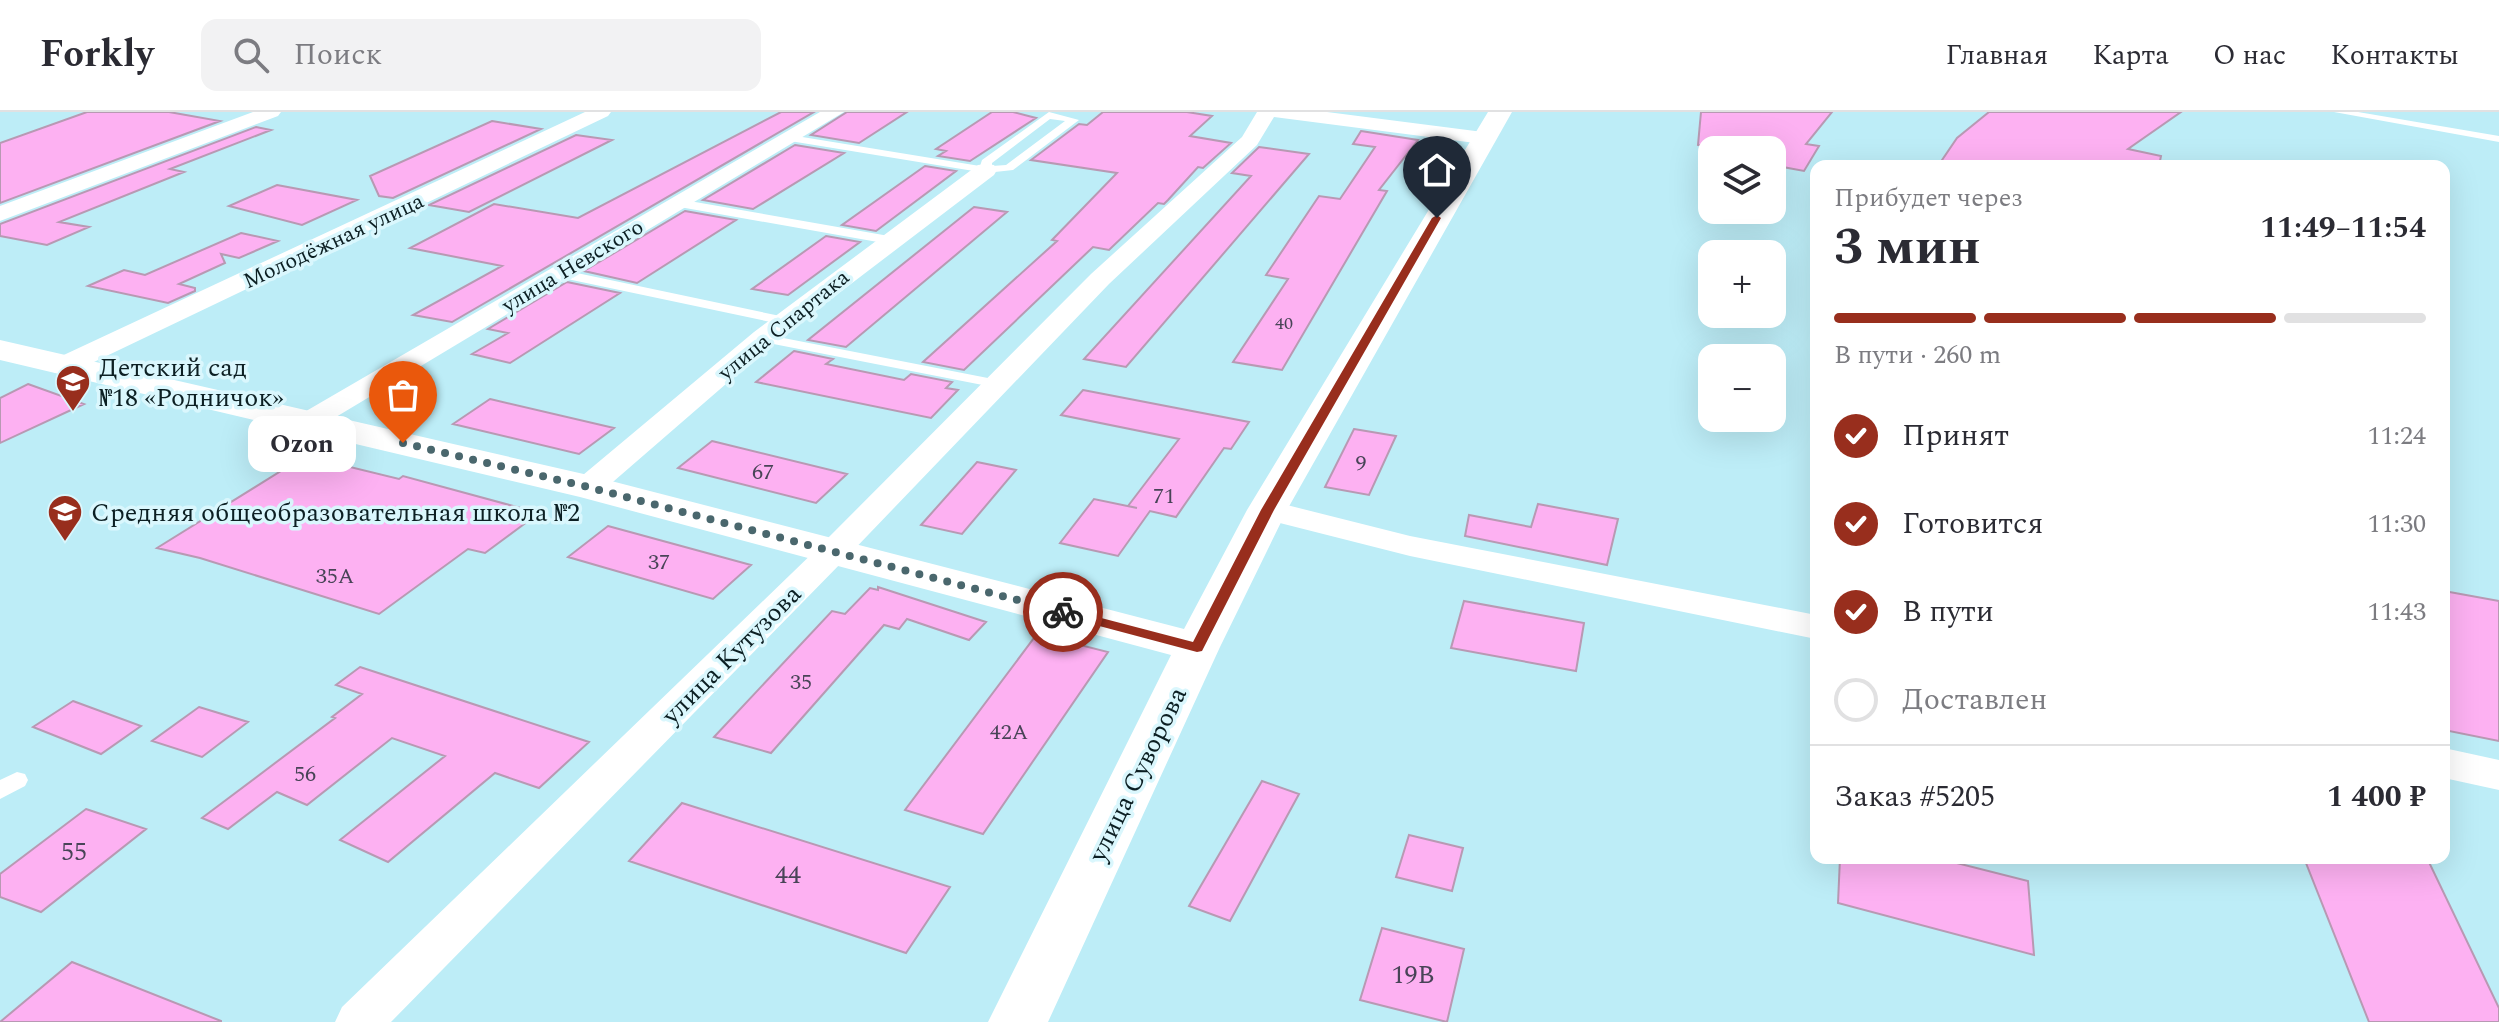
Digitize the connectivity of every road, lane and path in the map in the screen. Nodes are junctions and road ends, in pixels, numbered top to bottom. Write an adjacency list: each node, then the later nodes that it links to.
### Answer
1 (271, 112): 12 (street)
2 (594, 112): 18 (street, Молодёжная улица)
3 (834, 112): 8 (street, улица Невского)
4 (1267, 112): 19 (street, улица Кутузова)
5 (1280, 112): 7 (street)
6 (2339, 112): 9 (lane)
7 (1491, 125): 22 (street, улица Суворова)
8 (790, 138): 10 (lane); 11 (street, улица Невского)
9 (2499, 139)
10 (986, 170): 10 (lane); 13 (street, улица Спартака)
11 (678, 203): 13 (lane); 14 (street, улица Невского)
12 (0, 214)
13 (889, 240): 15 (street, улица Спартака)
14 (558, 273): 15 (lane); 20 (street, улица Невского)
15 (785, 321): 16 (street, улица Спартака)
16 (763, 338): 19 (lane); 21 (street, улица Спартака)
17 (0, 350): 18 (street)
18 (63, 366): 20 (street)
19 (998, 384): 23 (street, улица Кутузова)
20 (311, 420): 21 (street)
21 (588, 487): 23 (street)
22 (1267, 510): 24 (street); 25 (street, улица Суворова)
23 (833, 552): 25 (street); 28 (street, улица Кутузова)
24 (1810, 626)
25 (1197, 647): 29 (street, улица Суворова)
26 (2450, 764): 27 (street)
27 (2499, 775)
28 (359, 1022)
29 (1018, 1022)

